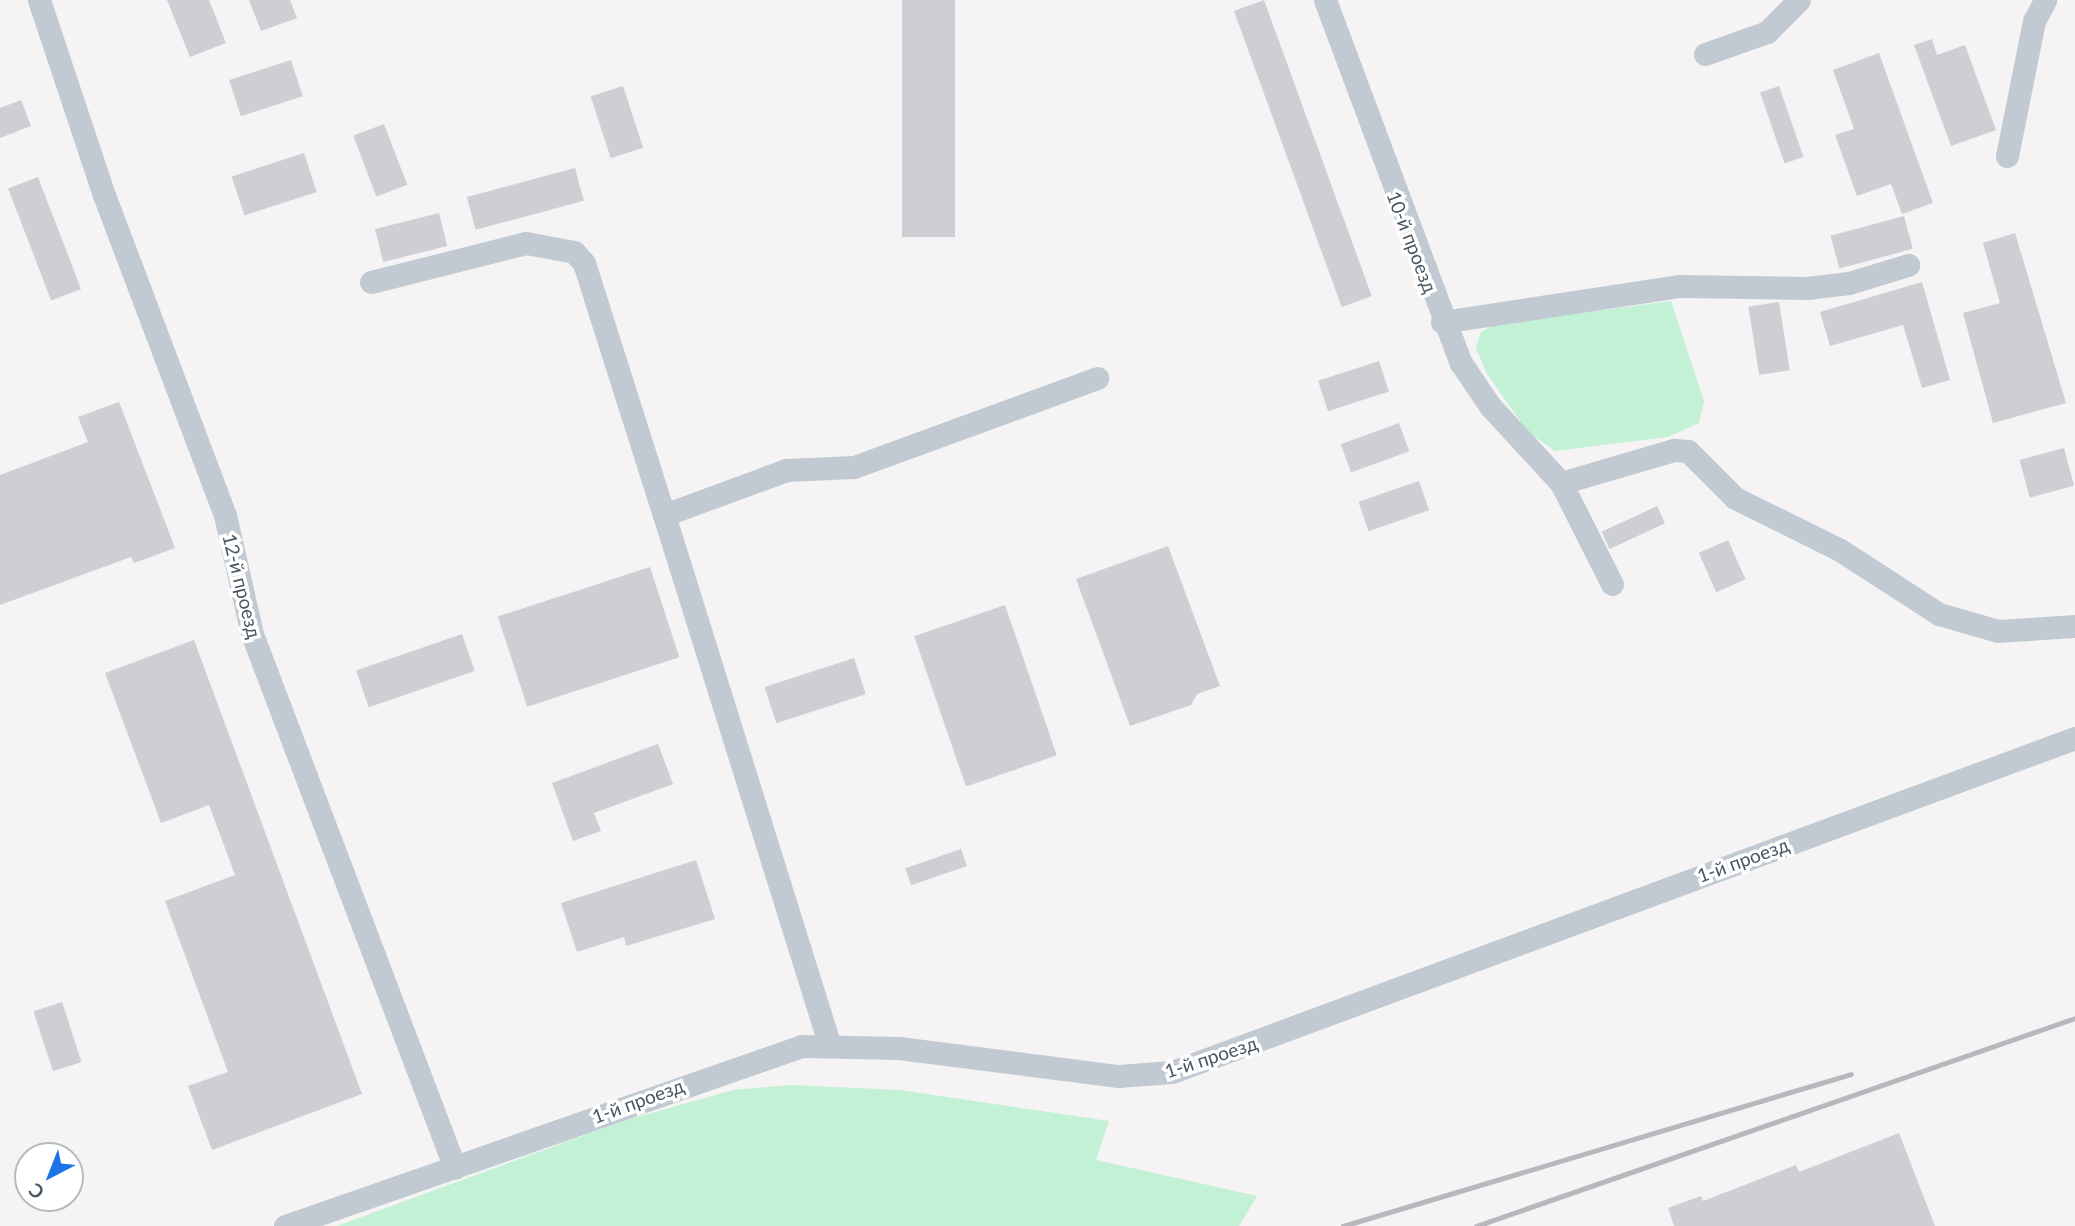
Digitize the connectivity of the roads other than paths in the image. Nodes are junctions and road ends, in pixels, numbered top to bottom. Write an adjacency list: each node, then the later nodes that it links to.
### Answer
1 (39, 0): 17 (street, 12-й проезд)
2 (1325, 0): 9 (street, 10-й проезд)
3 (1799, 0): 5 (street)
4 (2045, 0): 6 (street)
5 (1705, 54)
6 (2007, 156)
7 (1908, 265): 9 (street)
8 (371, 282): 12 (street)
9 (1442, 323): 11 (street, 10-й проезд)
10 (1097, 378): 12 (street)
11 (1561, 483): 13 (street, 10-й проезд); 14 (street)
12 (664, 516): 16 (street)
13 (1612, 584)
14 (2075, 626)
15 (2075, 738): 16 (street, 1-й проезд)
16 (829, 1043): 17 (street, 1-й проезд)
17 (455, 1168): 18 (street, 1-й проезд)
18 (285, 1226)

